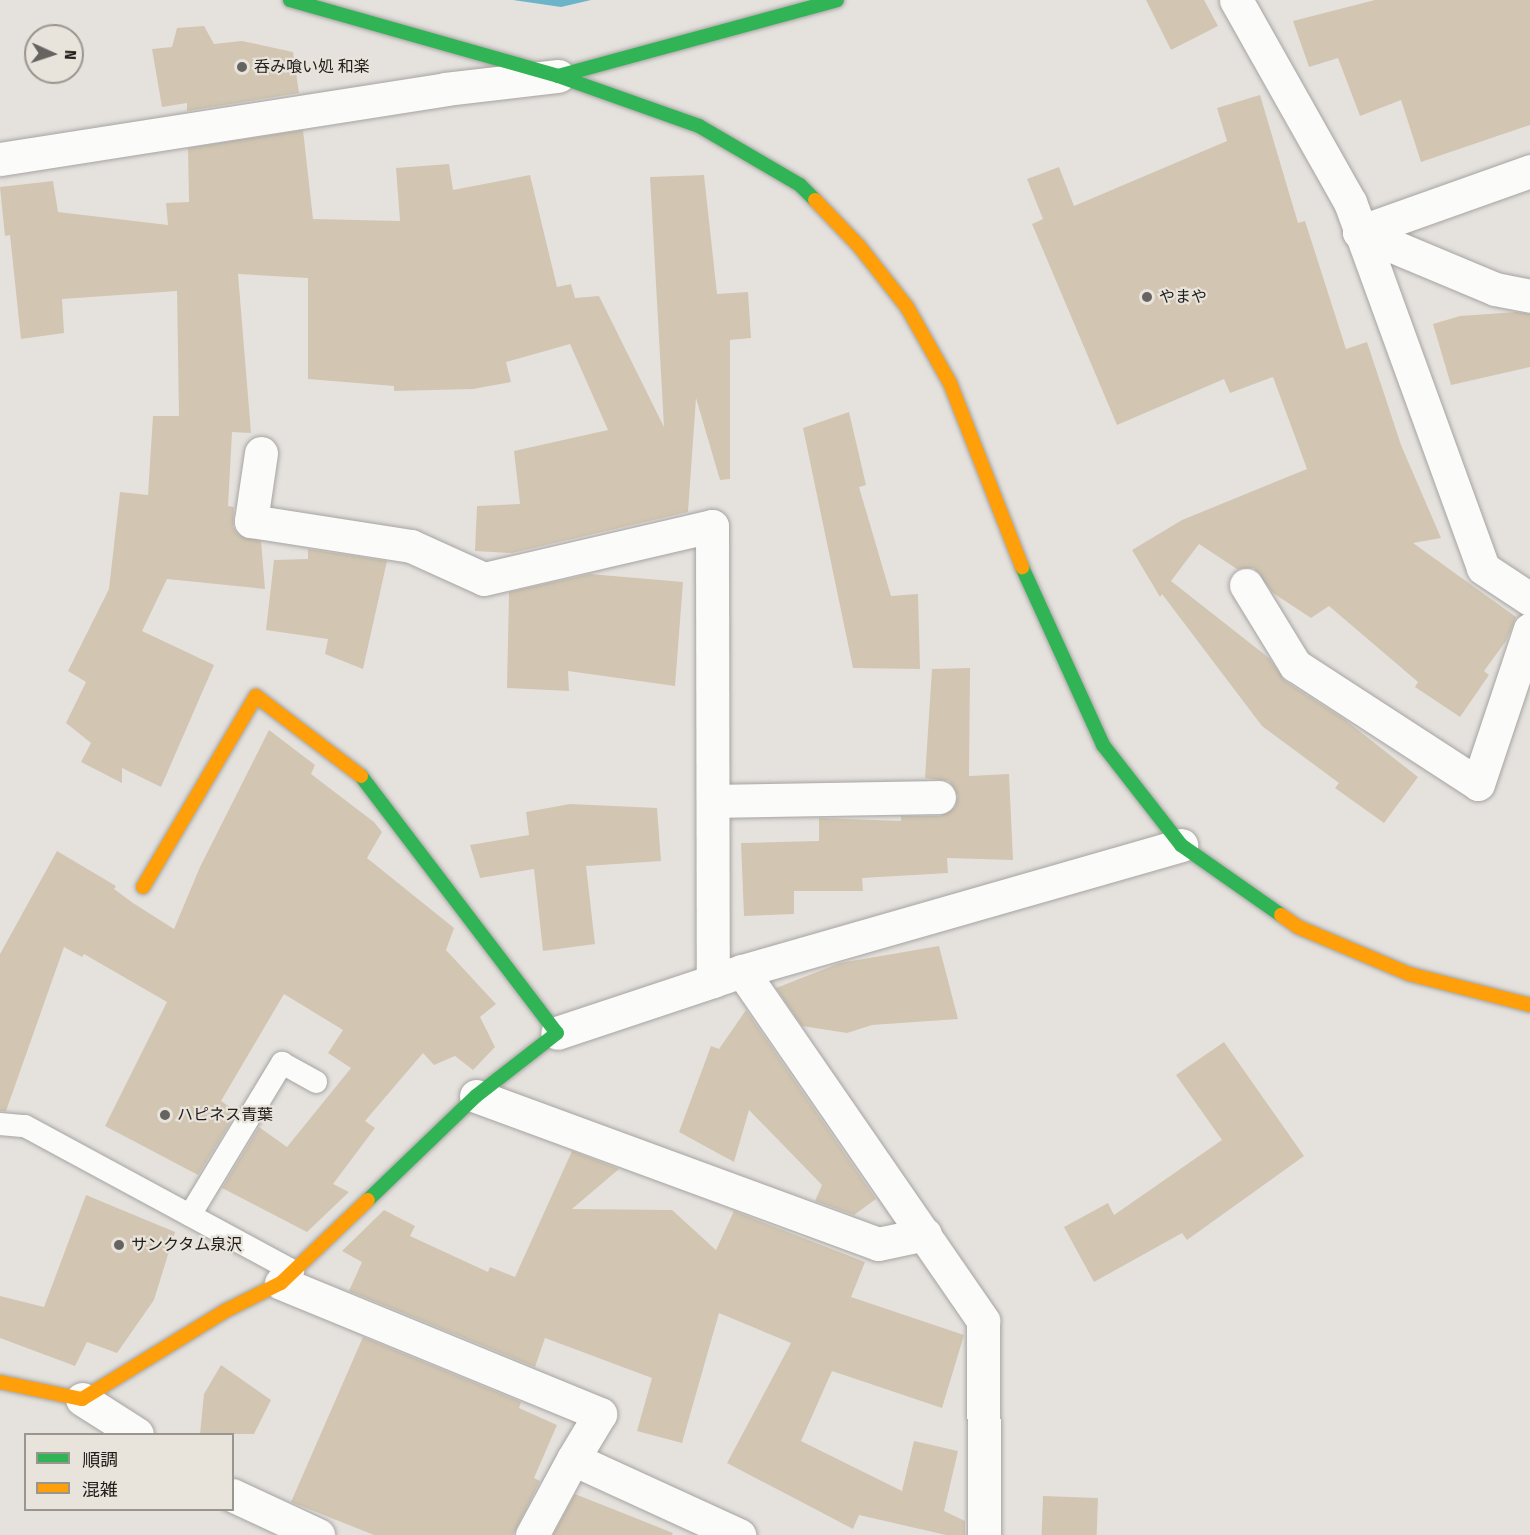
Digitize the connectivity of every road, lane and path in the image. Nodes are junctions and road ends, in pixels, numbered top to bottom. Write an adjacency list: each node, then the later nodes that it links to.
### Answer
1 (290, 0): 4 (street)
2 (837, 0): 4 (street)
3 (1236, 0): 7 (street)
4 (558, 76): 5 (street); 15 (street)
5 (0, 159)
6 (1530, 171): 7 (street)
7 (1359, 232): 8 (street); 11 (street)
8 (1530, 296)
9 (261, 453): 14 (street)
10 (1246, 585): 12 (street)
11 (1530, 599)
12 (1530, 629)
13 (939, 797): 14 (street)
14 (713, 801): 17 (street)
15 (1181, 845): 17 (street); 18 (street)
16 (143, 887): 19 (street)
17 (728, 976): 19 (street); 24 (street)
18 (1530, 1005)
19 (556, 1033): 21 (street)
20 (316, 1082): 23 (lane)
21 (476, 1096): 24 (street); 25 (street)
22 (0, 1125): 23 (lane)
23 (190, 1215): 25 (lane)
24 (925, 1234): 34 (street)
25 (287, 1277): 27 (street); 29 (street)
26 (0, 1382): 27 (street)
27 (82, 1399): 28 (street)
28 (135, 1433)
29 (573, 1459): 32 (street); 33 (street)
30 (234, 1496): 31 (street)
31 (318, 1535)
32 (532, 1535)
33 (739, 1535)
34 (984, 1535)

